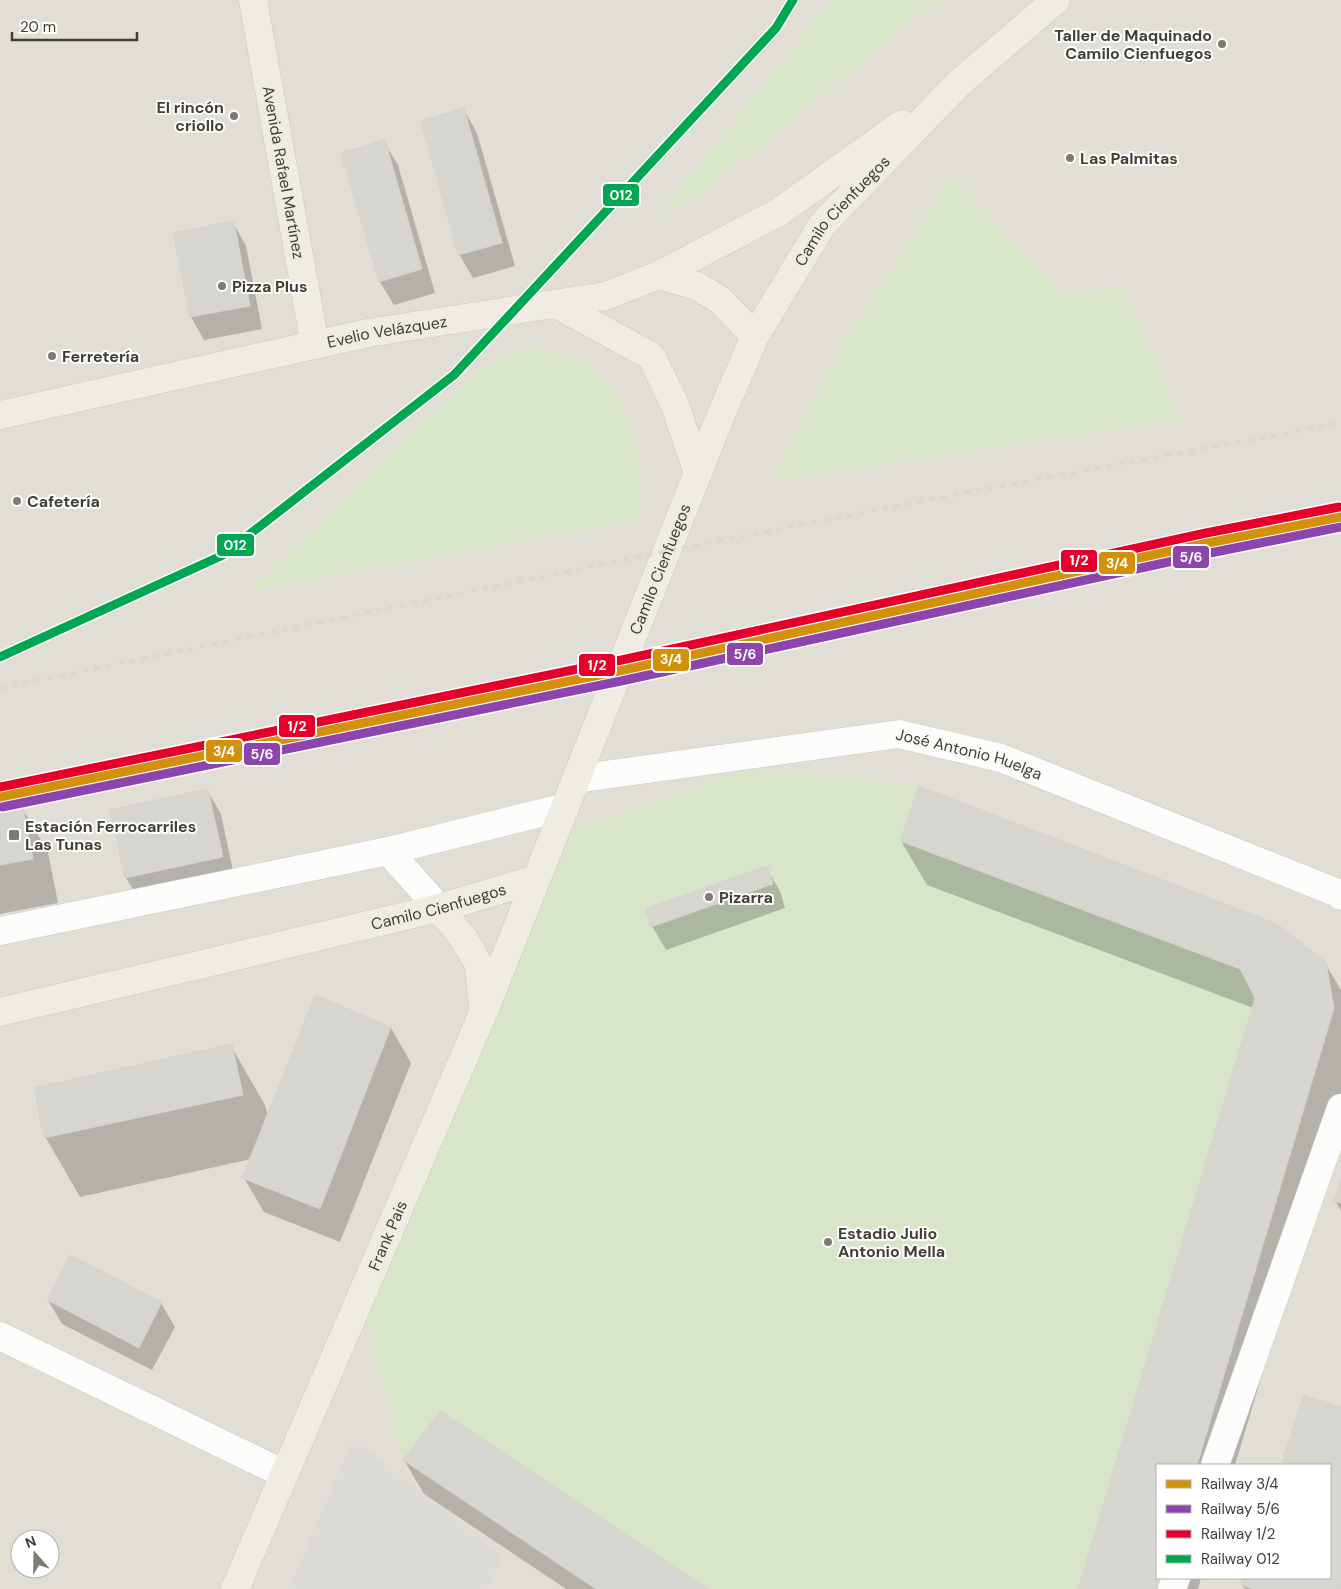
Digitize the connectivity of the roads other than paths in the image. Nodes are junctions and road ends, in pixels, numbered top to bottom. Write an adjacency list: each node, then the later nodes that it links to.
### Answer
1 (253, 0): 7 (main road, Avenida Rafael Martínez)
2 (1056, 0): 3 (main road, Camilo Cienfuegos)
3 (958, 84): 4 (main road, Evelio Velázquez); 6 (main road, Camilo Cienfuegos)
4 (659, 275): 5 (main road, Evelio Velázquez); 6 (main road)
5 (556, 304): 7 (main road, Evelio Velázquez); 9 (main road)
6 (755, 336): 9 (main road, Camilo Cienfuegos)
7 (314, 345): 8 (main road, Evelio Velázquez)
8 (0, 415)
9 (698, 473): 10 (main road, Camilo Cienfuegos)
10 (576, 779): 11 (main road, Camilo Cienfuegos); 14 (street, José Antonio Huelga)
11 (565, 807): 12 (street); 13 (main road, Camilo Cienfuegos)
12 (388, 851): 15 (street); 16 (street)
13 (536, 879): 15 (main road, Camilo Cienfuegos); 17 (main road, Frank Pais)
14 (1341, 896)
15 (439, 908): 17 (main road); 18 (main road, Camilo Cienfuegos)
16 (0, 931)
17 (484, 1011): 22 (main road, Frank Pais)
18 (0, 1012)
19 (1341, 1108): 21 (street)
20 (0, 1336): 22 (street)
21 (1215, 1464)
22 (284, 1474): 23 (main road, Frank Pais)
23 (235, 1589)

